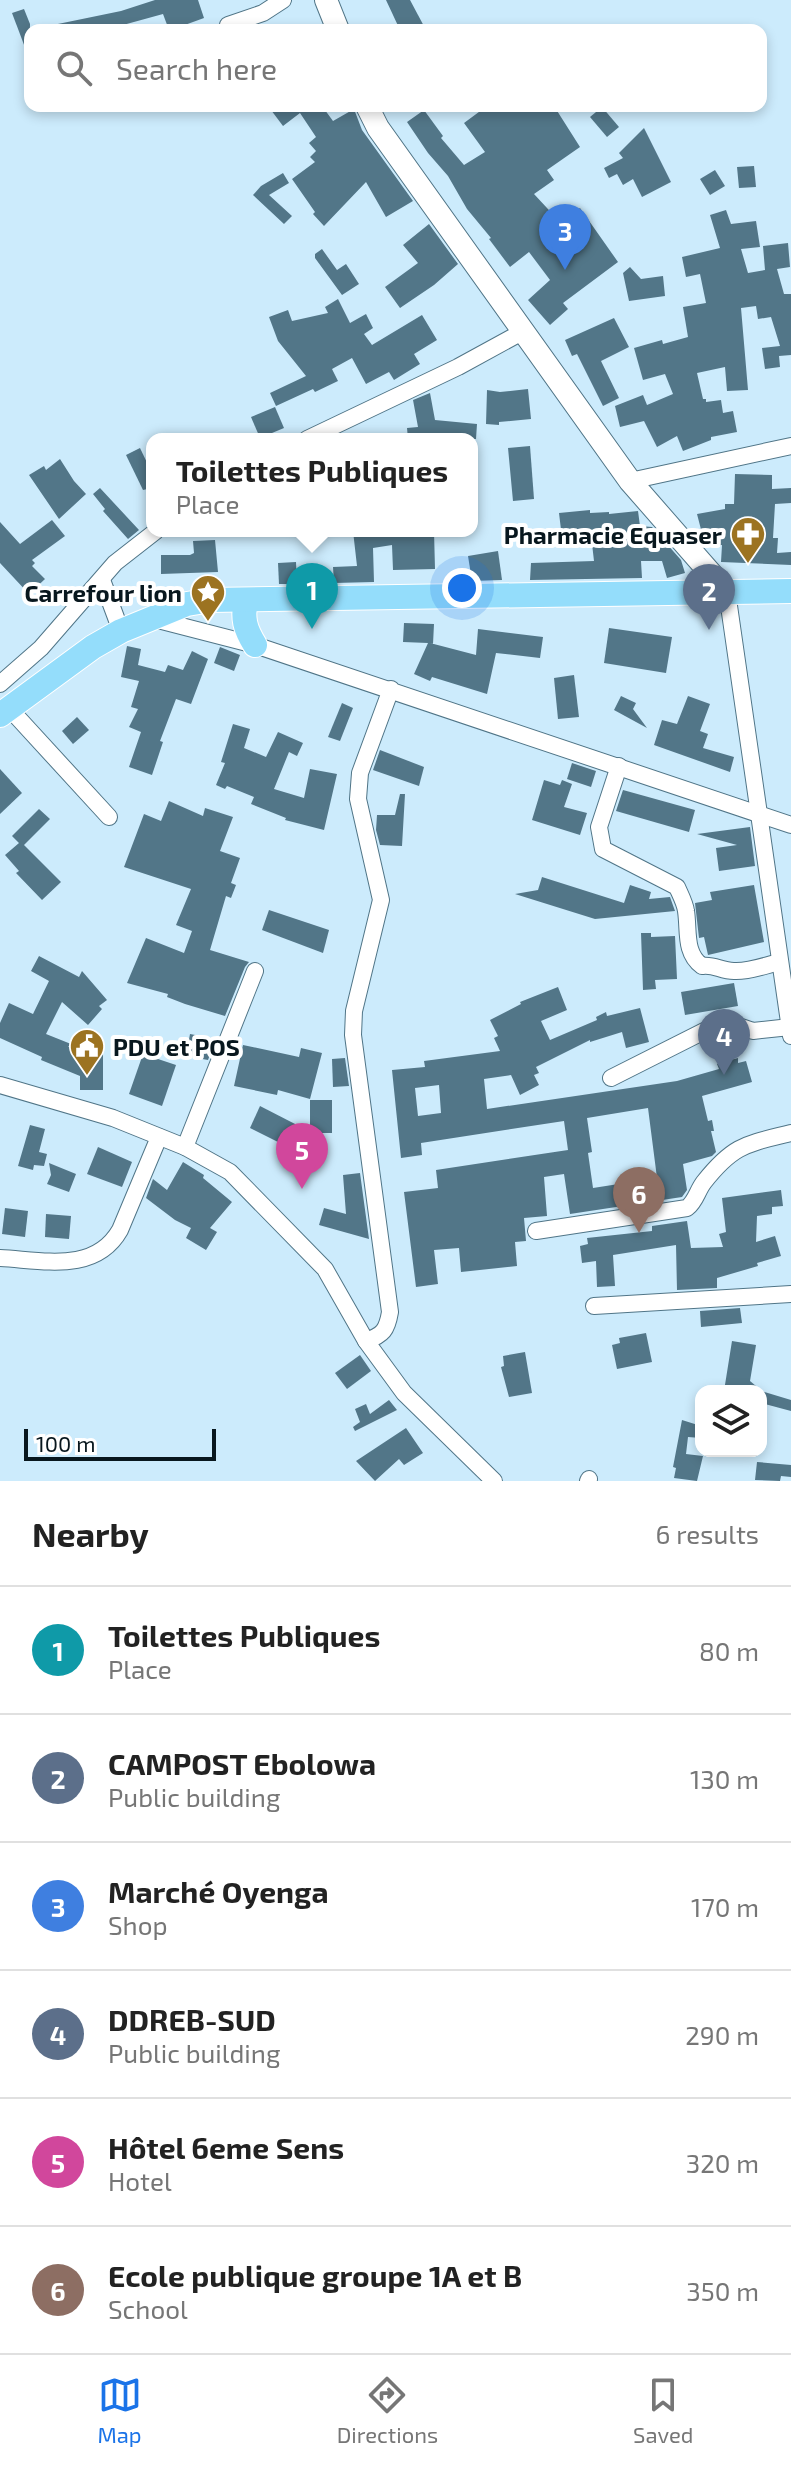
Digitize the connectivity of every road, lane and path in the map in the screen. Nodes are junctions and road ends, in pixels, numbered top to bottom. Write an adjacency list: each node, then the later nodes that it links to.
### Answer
1 (283, 0): 3 (street)
2 (326, 0): 4 (main road)
3 (231, 24)
4 (336, 24)
5 (370, 112): 6 (main road)
6 (522, 332): 7 (street); 9 (main road)
7 (320, 433)
8 (791, 446): 9 (street)
9 (630, 481): 13 (main road)
10 (148, 537): 11 (street)
11 (102, 580): 16 (street); 18 (street)
12 (791, 591): 13 (main road)
13 (727, 592): 14 (main road); 22 (street)
14 (246, 600): 15 (main road); 17 (main road)
15 (154, 619): 16 (main road); 17 (street)
16 (121, 631): 20 (main road)
17 (255, 645): 19 (street)
18 (0, 684)
19 (391, 689): 21 (street); 38 (street)
20 (4, 711): 23 (street)
21 (619, 766): 22 (street); 25 (street)
22 (761, 814): 24 (street); 25 (street)
23 (109, 817)
24 (791, 825)
25 (780, 962): 27 (street)
26 (255, 971): 33 (street)
27 (788, 990): 28 (street)
28 (790, 1031): 29 (street)
29 (611, 1078)
30 (0, 1085): 32 (street)
31 (791, 1133): 34 (street)
32 (159, 1137): 33 (street); 35 (street)
33 (185, 1147): 38 (street)
34 (536, 1231)
35 (0, 1258)
36 (791, 1294): 37 (street)
37 (594, 1306)
38 (366, 1341): 39 (street)
39 (494, 1481)

